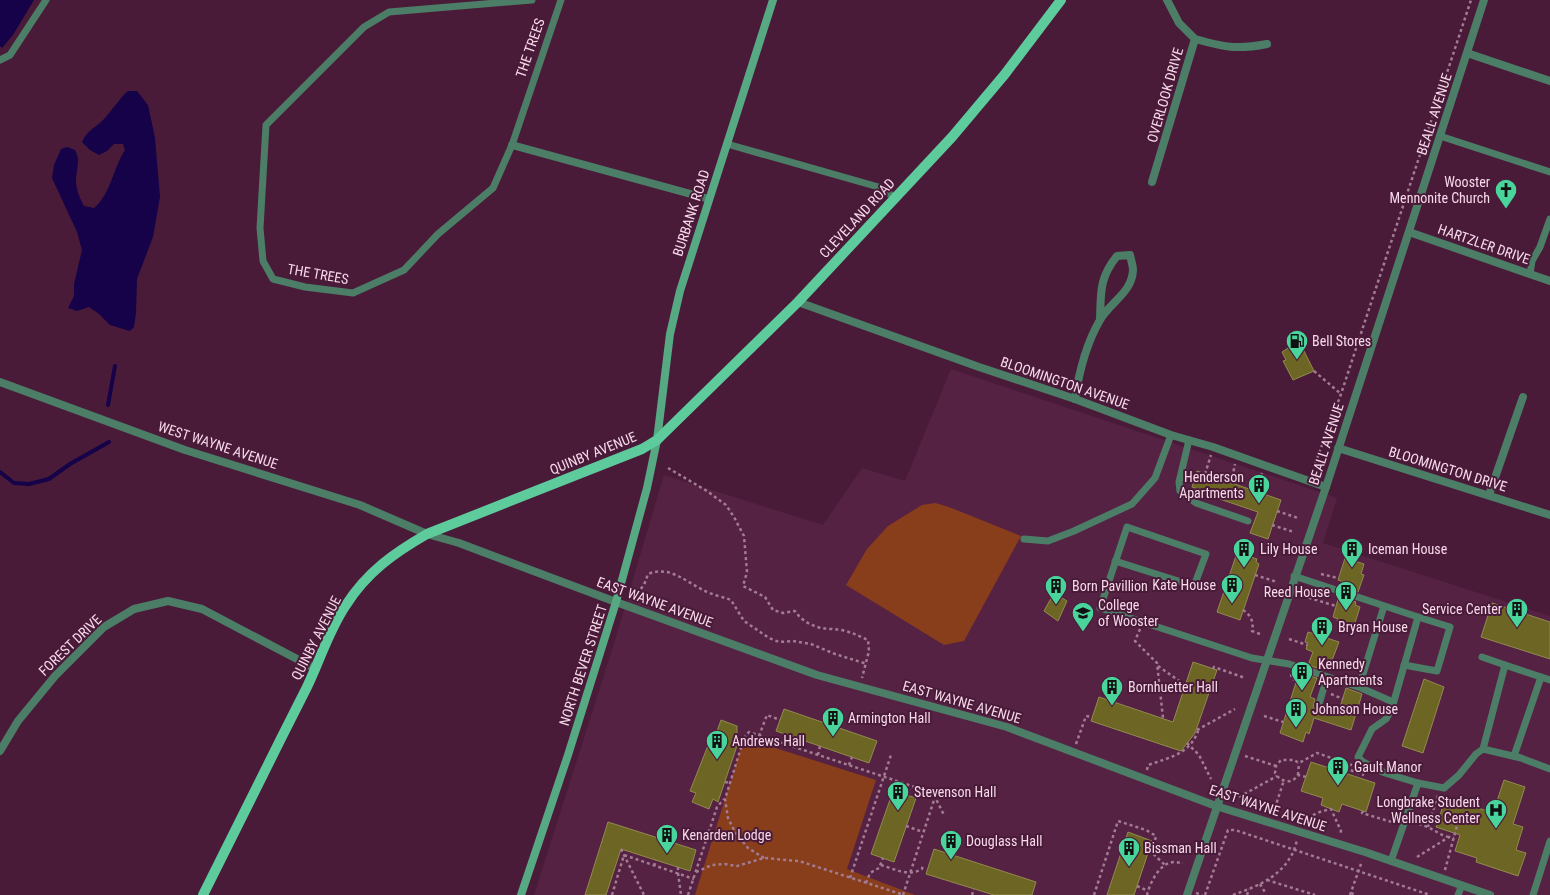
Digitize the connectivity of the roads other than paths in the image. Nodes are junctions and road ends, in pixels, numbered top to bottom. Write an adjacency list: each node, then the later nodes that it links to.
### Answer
1 (46, 0): 11 (lane)
2 (532, 0): 15 (lane, THE TREES)
3 (561, 0): 15 (lane, THE TREES)
4 (773, 0): 14 (main road, BURBANK ROAD)
5 (1061, 0): 18 (main road, CLEVELAND ROAD)
6 (1167, 0): 8 (street)
7 (1484, 0): 10 (street, BEALL AVENUE)
8 (1195, 39): 9 (street, OVERLOOK DRIVE); 17 (street, OVERLOOK DRIVE)
9 (1267, 44)
10 (1467, 53): 12 (street); 13 (street, BEALL AVENUE)
11 (0, 60)
12 (1550, 81)
13 (1440, 136): 16 (lane); 21 (street, BEALL AVENUE)
14 (727, 144): 18 (lane); 19 (main road, BURBANK ROAD)
15 (512, 145): 19 (street)
16 (1550, 172)
17 (1152, 182)
18 (895, 198): 24 (main road, CLEVELAND ROAD)
19 (709, 199): 30 (main road, BURBANK ROAD)
20 (1550, 219): 22 (lane)
21 (1409, 232): 22 (street, HARTZLER DRIVE); 32 (street, BEALL AVENUE)
22 (1530, 274): 23 (street, HARTZLER DRIVE)
23 (1550, 281)
24 (798, 302): 28 (street, BLOOMINGTON AVENUE); 30 (main road, CLEVELAND ROAD)
25 (1100, 319): 25 (street); 28 (street)
26 (0, 382): 37 (street, WEST WAYNE AVENUE)
27 (1523, 397): 34 (street)
28 (1074, 399): 29 (street, BLOOMINGTON AVENUE)
29 (1171, 434): 31 (street, BLOOMINGTON AVENUE); 38 (lane)
30 (657, 440): 37 (main road, QUINBY AVENUE); 41 (main road, NORTH BEVER STREET)
31 (1189, 440): 33 (street, BLOOMINGTON AVENUE); 36 (lane)
32 (1338, 448): 33 (street, BEALL AVENUE); 34 (street, BLOOMINGTON DRIVE)
33 (1326, 487): 40 (street, BEALL AVENUE)
34 (1490, 495): 35 (street, BLOOMINGTON DRIVE)
35 (1550, 515)
36 (1248, 522)
37 (427, 534): 41 (street, EAST WAYNE AVENUE); 48 (main road, QUINBY AVENUE)
38 (1024, 539)
39 (1115, 561): 39 (lane); 45 (lane)
40 (1294, 576): 42 (lane); 45 (street, BEALL AVENUE)
41 (616, 602): 60 (street, EAST WAYNE AVENUE); 65 (main road, NORTH BEVER STREET)
42 (1384, 606): 43 (lane); 52 (lane)
43 (1418, 617): 46 (lane); 46 (lane)
44 (1482, 657): 47 (lane)
45 (1266, 660): 49 (lane); 60 (street, BEALL AVENUE)
46 (1404, 665): 53 (lane)
47 (1505, 665): 50 (lane); 55 (lane)
48 (316, 669): 56 (street, FOREST DRIVE); 64 (main road, QUINBY AVENUE)
49 (1327, 677): 52 (lane); 54 (lane)
50 (1541, 677): 51 (lane); 57 (lane)
51 (1550, 680)
52 (1359, 688): 53 (lane)
53 (1393, 702): 59 (lane)
54 (1319, 704)
55 (1482, 749): 57 (lane); 59 (lane)
56 (0, 751)
57 (1514, 756): 58 (lane)
58 (1550, 768)
59 (1418, 783): 62 (lane)
60 (1216, 806): 62 (street, EAST WAYNE AVENUE); 66 (street, BEALL AVENUE)
61 (1550, 841): 69 (lane)
62 (1391, 861): 63 (street, EAST WAYNE AVENUE)
63 (1462, 886): 67 (lane); 68 (street, EAST WAYNE AVENUE)
64 (203, 895)
65 (522, 895)
66 (1187, 895)
67 (1458, 895)
68 (1490, 895)
69 (1533, 895)

